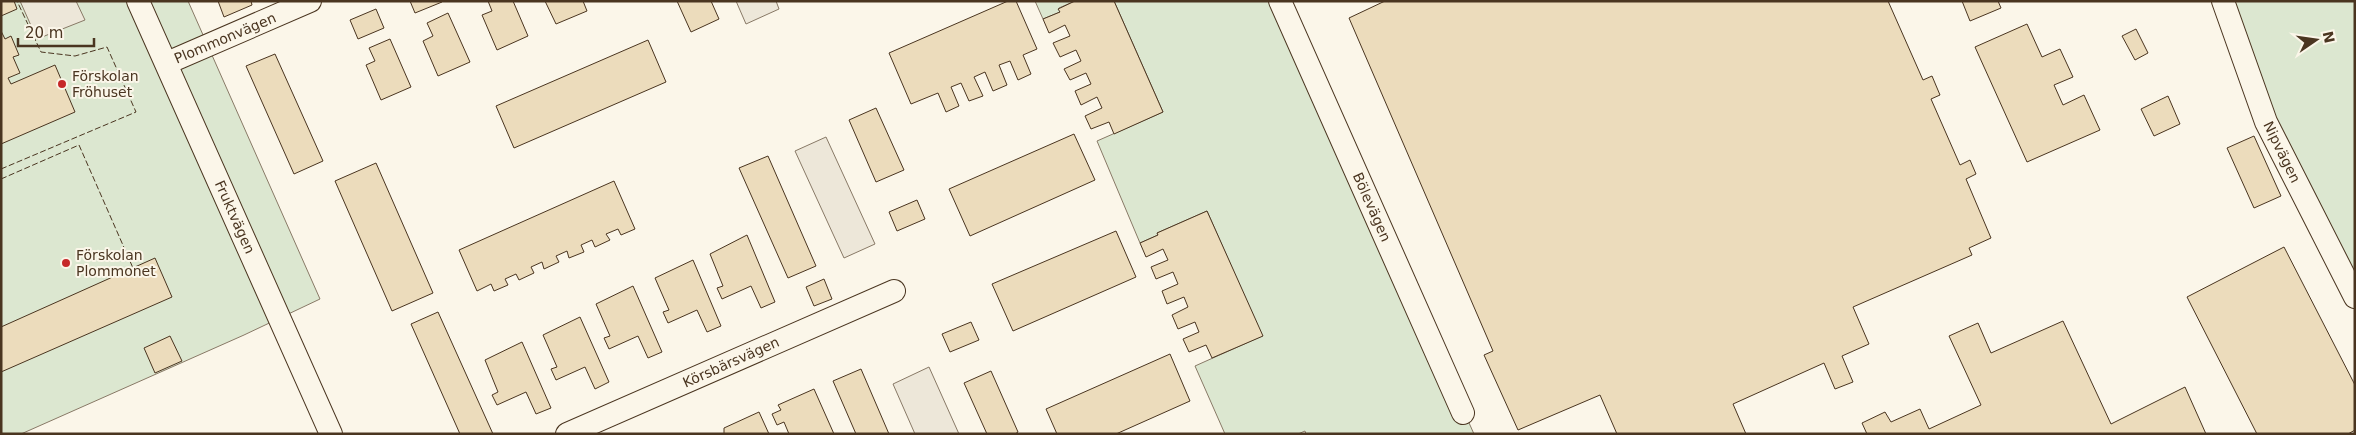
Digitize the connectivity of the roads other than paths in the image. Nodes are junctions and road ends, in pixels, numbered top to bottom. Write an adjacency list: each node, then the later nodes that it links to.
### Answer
1 (138, 1): 5 (street, Fruktvägen)
2 (310, 1): 5 (street, Plommonvägen)
3 (1280, 1): 8 (street, Bölevägen)
4 (2223, 1): 7 (street, Nipvägen)
5 (167, 63): 9 (street, Fruktvägen)
6 (894, 291): 10 (street, Körsbärsvägen)
7 (2355, 297)
8 (1463, 413)
9 (330, 434)
10 (567, 434)

